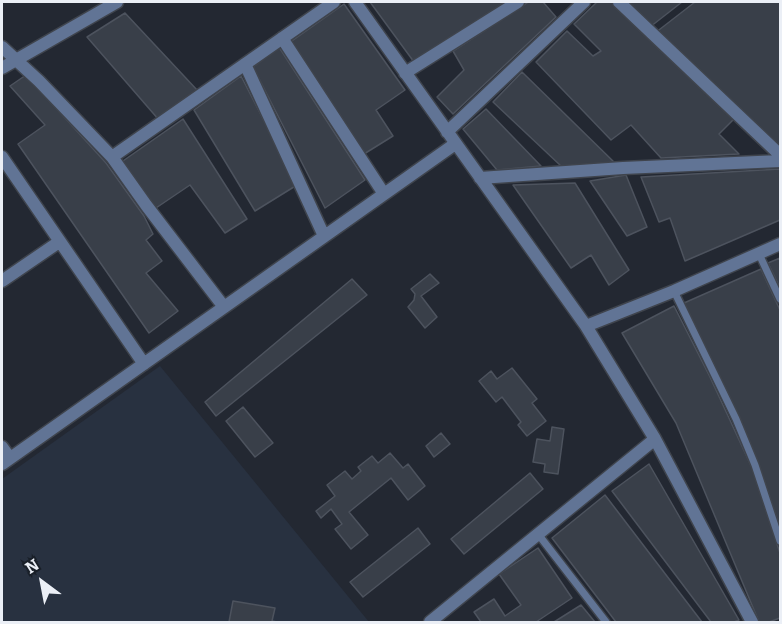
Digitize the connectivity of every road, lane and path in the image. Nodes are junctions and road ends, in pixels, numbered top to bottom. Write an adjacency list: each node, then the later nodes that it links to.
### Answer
1 (117, 2): 9 (street)
2 (334, 2): 7 (street)
3 (355, 2): 12 (street)
4 (518, 2): 12 (street)
5 (584, 2): 13 (street)
6 (619, 2): 15 (street)
7 (282, 38): 10 (street); 20 (street)
8 (2, 47): 9 (street)
9 (14, 60): 11 (street); 17 (street)
10 (245, 64): 17 (street); 21 (street)
11 (2, 68)
12 (405, 73): 13 (street)
13 (447, 132): 14 (street)
14 (455, 144): 19 (street); 20 (street)
15 (780, 155)
16 (2, 157): 22 (street)
17 (112, 157): 28 (street)
18 (780, 161): 19 (street)
19 (480, 178): 29 (street)
20 (384, 194): 21 (street)
21 (324, 236): 28 (street)
22 (59, 242): 25 (street); 30 (street)
23 (780, 244): 24 (street)
24 (759, 254): 26 (street); 27 (lane)
25 (2, 281)
26 (674, 291): 29 (street); 35 (lane)
27 (780, 298)
28 (224, 307): 30 (street)
29 (586, 326): 31 (street)
30 (144, 364): 33 (street)
31 (655, 439): 34 (street); 38 (street)
32 (2, 447): 33 (street)
33 (6, 461)
34 (538, 534): 36 (street); 37 (lane)
35 (780, 541)
36 (430, 622)
37 (606, 622)
38 (752, 622)

